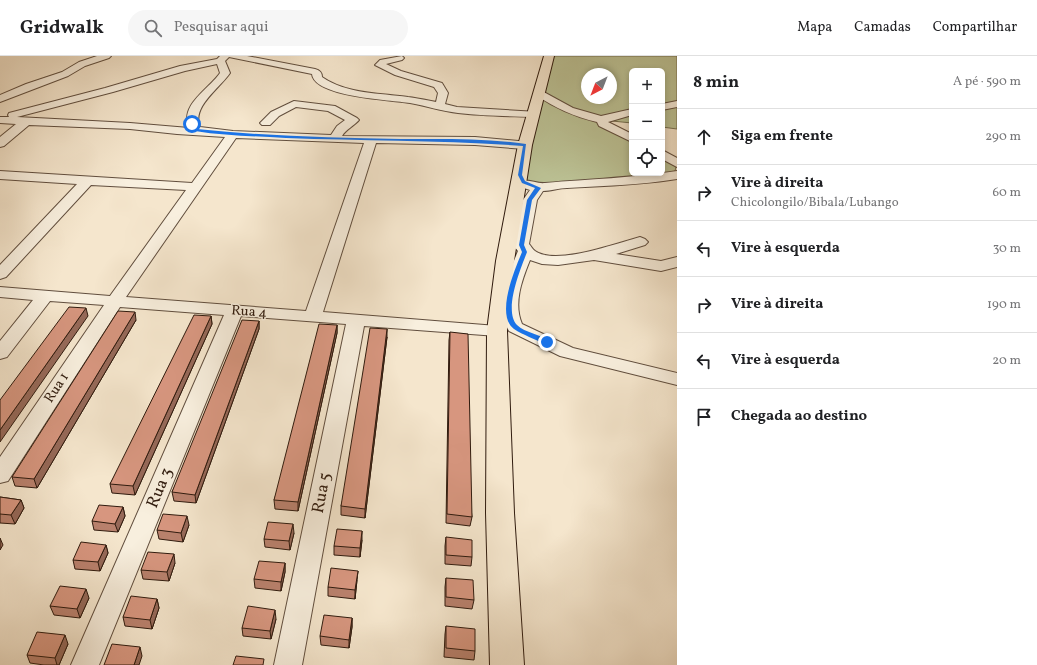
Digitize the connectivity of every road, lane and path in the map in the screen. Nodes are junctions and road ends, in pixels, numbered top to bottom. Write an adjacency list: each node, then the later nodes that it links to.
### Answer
1 (106, 56): 7 (street)
2 (234, 56): 10 (street)
3 (549, 56): 6 (main road)
4 (223, 58): 14 (street); 18 (street)
5 (399, 58): 10 (street)
6 (540, 93): 12 (main road); 15 (street)
7 (3, 101): 14 (street)
8 (677, 104): 9 (street)
9 (665, 106)
10 (438, 107): 12 (street)
11 (629, 113): 15 (street)
12 (534, 114): 17 (main road)
13 (0, 118): 14 (street)
14 (23, 118): 18 (street); 23 (street)
15 (602, 120): 19 (street)
16 (266, 123): 20 (street)
17 (529, 129): 22 (street); 24 (main road)
18 (233, 134): 20 (street); 33 (street, Rua 1)
19 (629, 137)
20 (334, 139): 21 (street)
21 (372, 140): 22 (street); 45 (street)
22 (475, 141): 24 (street)
23 (0, 143)
24 (525, 145): 32 (main road)
25 (665, 156): 26 (street)
26 (677, 163)
27 (677, 168): 30 (street)
28 (0, 175): 31 (street)
29 (677, 175): 30 (street)
30 (659, 179): 32 (street)
31 (88, 180): 33 (street); 40 (street)
32 (525, 184): 35 (street); 47 (main road)
33 (196, 187): 43 (street, Rua 1)
34 (640, 242): 36 (street)
35 (524, 252): 37 (street); 39 (street)
36 (592, 256): 37 (street); 38 (street)
37 (550, 261): 39 (street)
38 (675, 265)
39 (516, 273): 49 (street)
40 (0, 274)
41 (0, 292): 42 (street, Rua 4)
42 (45, 296): 43 (street, Rua 4); 48 (street)
43 (115, 302): 44 (street, Rua 4); 50 (street, Rua 1)
44 (234, 311): 45 (street, Rua 4); 51 (street, Rua 3)
45 (313, 317): 46 (street, Rua 4)
46 (356, 320): 47 (street, Rua 4); 52 (street, Rua 5)
47 (497, 331): 53 (main road)
48 (0, 352)
49 (677, 379)
50 (0, 475)
51 (86, 665)
52 (288, 665)
53 (507, 665)

